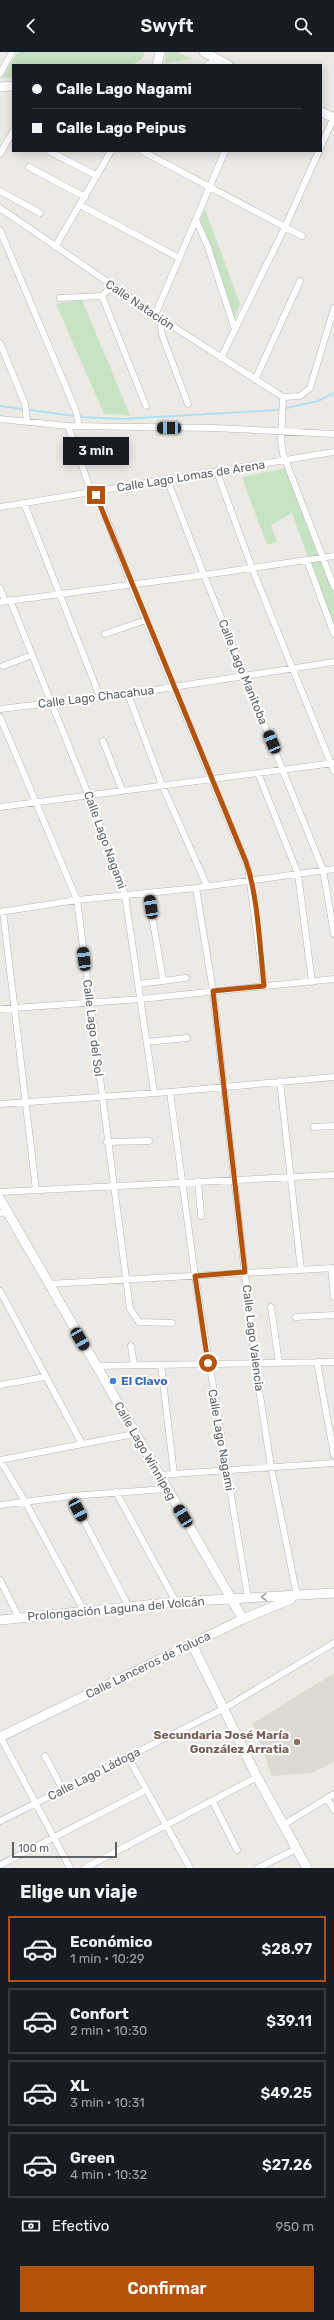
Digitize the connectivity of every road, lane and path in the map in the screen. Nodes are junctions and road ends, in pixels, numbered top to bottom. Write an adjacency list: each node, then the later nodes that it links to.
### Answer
1 (12, 52): 6 (street)
2 (160, 52): 4 (main road)
3 (204, 52): 5 (main road)
4 (156, 64)
5 (227, 64)
6 (0, 74)
7 (12, 86): 8 (main road)
8 (0, 87)
9 (322, 112): 10 (main road)
10 (334, 118): 12 (street)
11 (12, 133): 18 (street)
12 (322, 144)
13 (51, 152): 20 (street)
14 (109, 152): 20 (street)
15 (144, 152): 21 (street)
16 (225, 152): 21 (street)
17 (319, 152): 28 (street)
18 (0, 154)
19 (29, 167): 23 (street)
20 (97, 176): 23 (street)
21 (209, 188): 27 (street); 28 (street)
22 (0, 191): 26 (street)
23 (85, 196): 24 (street)
24 (80, 205): 31 (street); 32 (street)
25 (0, 208): 31 (street, Calle Natación)
26 (40, 214)
27 (196, 220): 32 (street); 40 (street)
28 (285, 227): 30 (street); 40 (street)
29 (0, 230): 48 (street)
30 (302, 236)
31 (55, 247): 34 (street, Calle Natación)
32 (179, 258): 38 (street)
33 (300, 282): 43 (street)
34 (112, 286): 35 (street); 38 (street, Calle Natación)
35 (102, 296): 36 (street); 46 (street)
36 (60, 298)
37 (334, 308): 39 (street)
38 (157, 316): 42 (street, Calle Natación); 45 (street)
39 (331, 329): 44 (street)
40 (235, 330): 42 (street)
41 (0, 343): 49 (street)
42 (221, 358): 43 (street, Calle Natación)
43 (255, 380): 44 (street, Calle Natación)
44 (283, 397): 51 (street)
45 (188, 404)
46 (146, 406)
47 (0, 419): 49 (street)
48 (78, 420): 50 (street); 51 (street)
49 (27, 421): 50 (street)
50 (68, 426): 57 (street)
51 (281, 431): 52 (street); 54 (street)
52 (334, 434)
53 (334, 452): 54 (street, Calle Lago Lomas de Arena)
54 (286, 461): 55 (street, Calle Lago Lomas de Arena); 61 (street)
55 (217, 472): 56 (street, Calle Lago Lomas de Arena); 63 (street)
56 (167, 479): 57 (street, Calle Lago Lomas de Arena); 64 (street, Calle Lago Manitoba)
57 (91, 491): 58 (street, Calle Lago Lomas de Arena); 65 (street)
58 (24, 503): 59 (street, Calle Lago Lomas de Arena); 68 (street)
59 (0, 507)
60 (334, 556): 61 (street)
61 (322, 558): 62 (street); 66 (street)
62 (307, 560): 63 (street); 72 (street)
63 (252, 568): 64 (street); 76 (street)
64 (204, 575): 65 (street); 77 (street, Calle Lago Manitoba)
65 (131, 584): 68 (street); 70 (street)
66 (334, 586)
67 (0, 588): 69 (street, Calle Lago Nagami)
68 (58, 594): 69 (street); 80 (street)
69 (5, 601): 73 (street, Calle Lago Nagami)
70 (146, 620): 71 (street); 78 (street)
71 (106, 634)
72 (334, 634)
73 (32, 656): 75 (street); 81 (street, Calle Lago Nagami)
74 (334, 662): 76 (street, Calle Lago Chacahua)
75 (3, 666)
76 (292, 668): 77 (street, Calle Lago Chacahua); 85 (street)
77 (244, 675): 78 (street, Calle Lago Chacahua); 86 (street, Calle Lago Manitoba)
78 (174, 687): 79 (street, Calle Lago Chacahua); 89 (street)
79 (128, 694): 80 (street, Calle Lago Chacahua); 90 (street)
80 (100, 697): 81 (street, Calle Lago Chacahua)
81 (51, 703): 82 (street, Calle Lago Chacahua); 92 (street, Calle Lago Nagami)
82 (0, 709)
83 (0, 717): 93 (street, Calle Lago del Sol)
84 (103, 741): 91 (street)
85 (333, 764): 86 (street); 87 (street)
86 (284, 769): 88 (street); 96 (street, Calle Lago Manitoba)
87 (334, 771)
88 (258, 773): 89 (street); 97 (street)
89 (213, 779): 90 (street); 98 (street)
90 (162, 785): 91 (street); 99 (street)
91 (122, 790): 92 (street)
92 (88, 794): 93 (street); 102 (street, Calle Lago Nagami)
93 (35, 801): 94 (street); 103 (street, Calle Lago del Sol)
94 (0, 807)
95 (334, 869): 96 (street)
96 (323, 870): 97 (street); 105 (street, Calle Lago Manitoba)
97 (298, 874): 98 (street); 109 (street)
98 (250, 880): 99 (street); 111 (street)
99 (207, 886): 100 (street)
100 (196, 888): 101 (street); 112 (street, Calle Lago Valencia)
101 (148, 893): 102 (street); 108 (street)
102 (125, 895): 103 (street); 110 (street, Calle Lago Nagami)
103 (77, 900): 104 (street); 114 (street, Calle Lago del Sol)
104 (2, 912): 115 (street)
105 (334, 934)
106 (186, 978): 108 (street)
107 (334, 979): 109 (street)
108 (163, 980): 110 (street)
109 (312, 982): 111 (street)
110 (139, 984): 113 (street, Calle Lago Nagami)
111 (264, 986): 112 (street)
112 (213, 991): 113 (street); 121 (street, Calle Lago Valencia)
113 (141, 999): 114 (street); 118 (street, Calle Lago Nagami)
114 (90, 1003): 115 (street); 124 (street, Calle Lago del Sol)
115 (14, 1008): 116 (street); 125 (street)
116 (0, 1010)
117 (187, 1038): 118 (street)
118 (147, 1042): 122 (street, Calle Lago Nagami)
119 (334, 1077): 120 (street)
120 (280, 1082): 121 (street); 132 (street)
121 (223, 1087): 123 (street); 133 (street, Calle Lago Valencia)
122 (154, 1092): 123 (street); 124 (street)
123 (170, 1092): 134 (street, Calle Lago Nagami)
124 (102, 1096): 125 (street); 130 (street, Calle Lago del Sol)
125 (26, 1102): 126 (street); 137 (street)
126 (0, 1104)
127 (334, 1126): 128 (street)
128 (314, 1127)
129 (149, 1141): 130 (street)
130 (107, 1142): 136 (street, Calle Lago del Sol)
131 (334, 1174): 132 (street)
132 (290, 1176): 133 (street); 143 (street)
133 (236, 1179): 135 (street); 144 (street, Calle Lago Valencia)
134 (181, 1182): 135 (street); 136 (street); 145 (street, Calle Lago Nagami)
135 (198, 1182): 141 (street)
136 (112, 1187): 137 (street); 146 (street, Calle Lago del Sol)
137 (36, 1190): 138 (street)
138 (0, 1192)
139 (0, 1199): 140 (main road, Calle Lago Winnipeg)
140 (4, 1212): 147 (main road, Calle Lago Winnipeg)
141 (201, 1216)
142 (332, 1268): 143 (street); 149 (street)
143 (301, 1270): 144 (street)
144 (245, 1272): 145 (street); 158 (street, Calle Lago Valencia)
145 (195, 1276): 146 (street); 157 (street, Calle Lago Nagami)
146 (125, 1281): 147 (street); 153 (street, Calle Lago del Sol)
147 (48, 1284): 162 (main road, Calle Lago Winnipeg)
148 (0, 1291): 163 (street)
149 (334, 1297)
150 (271, 1307): 159 (street)
151 (334, 1315): 152 (street)
152 (296, 1317)
153 (172, 1323)
154 (131, 1346): 161 (street)
155 (317, 1362): 156 (street); 159 (street); 167 (street)
156 (334, 1362)
157 (208, 1363): 158 (street); 160 (street); 171 (street, Calle Lago Nagami)
158 (255, 1363): 159 (street); 170 (street, Calle Lago Valencia)
159 (279, 1363)
160 (161, 1364): 161 (street); 172 (street)
161 (134, 1365): 162 (street)
162 (96, 1366): 165 (main road, Calle Lago Winnipeg)
163 (46, 1377): 164 (street); 166 (street)
164 (0, 1385)
165 (134, 1434): 166 (street); 173 (main road, Calle Lago Winnipeg)
166 (82, 1444): 168 (street)
167 (334, 1455)
168 (0, 1460): 177 (street)
169 (334, 1463): 170 (street)
170 (271, 1467): 171 (street); 181 (street, Calle Lago Valencia)
171 (227, 1471): 172 (street); 183 (street, Calle Lago Nagami)
172 (174, 1474): 173 (street)
173 (158, 1475): 174 (main road, Calle Lago Winnipeg)
174 (166, 1489): 175 (street); 182 (main road, Calle Lago Winnipeg)
175 (116, 1492): 176 (street); 184 (street)
176 (71, 1496): 177 (street); 185 (street)
177 (26, 1503): 178 (street); 186 (street)
178 (0, 1505)
179 (0, 1580): 187 (street)
180 (334, 1593): 181 (main road, Prolongación Laguna del Volcán)
181 (297, 1596): 183 (main road, Prolongación Laguna del Volcán, one-way to 183); 188 (main road, Calle Lanceros de Toluca)
182 (232, 1598): 183 (main road, Prolongación Laguna del Volcán); 184 (main road, Prolongación Laguna del Volcán); 188 (main road, Calle Lago Winnipeg)
183 (248, 1598)
184 (176, 1602): 185 (main road, Prolongación Laguna del Volcán)
185 (129, 1607): 186 (main road, Prolongación Laguna del Volcán)
186 (84, 1611): 187 (main road, Prolongación Laguna del Volcán)
187 (19, 1618): 189 (main road, Prolongación Laguna del Volcán)
188 (243, 1619): 191 (main road, Calle Lanceros de Toluca)
189 (0, 1620)
190 (334, 1643): 192 (street, Calle Lago Ládoga)
191 (192, 1644): 192 (main road); 193 (main road, Calle Lanceros de Toluca)
192 (223, 1709): 195 (street, Calle Lago Ládoga); 196 (main road)
193 (0, 1737): 202 (street)
194 (45, 1756): 197 (street)
195 (128, 1757): 197 (street, Calle Lago Ládoga); 198 (street)
196 (257, 1776): 201 (street); 205 (main road)
197 (63, 1790): 202 (street, Calle Lago Ládoga)
198 (146, 1790): 206 (street); 207 (street)
199 (334, 1794): 200 (street)
200 (328, 1798): 203 (street); 205 (street)
201 (213, 1802): 206 (street); 209 (street)
202 (35, 1804): 204 (street, Calle Lago Ládoga); 207 (street)
203 (334, 1810)
204 (0, 1821)
205 (283, 1825): 208 (main road)
206 (167, 1826): 212 (street); 213 (street)
207 (54, 1839): 210 (street); 211 (street)
208 (296, 1849): 214 (street); 215 (main road)
209 (237, 1850)
210 (0, 1865)
211 (70, 1868)
212 (85, 1868)
213 (190, 1868)
214 (258, 1868)
215 (307, 1868)

